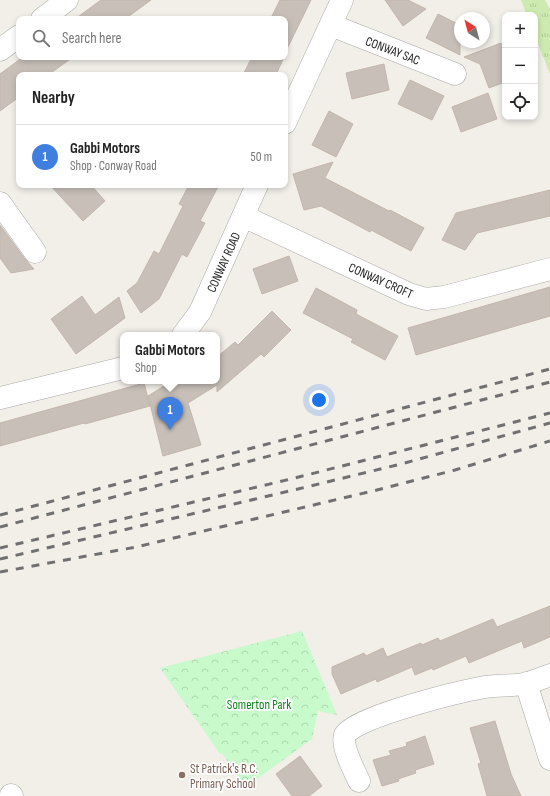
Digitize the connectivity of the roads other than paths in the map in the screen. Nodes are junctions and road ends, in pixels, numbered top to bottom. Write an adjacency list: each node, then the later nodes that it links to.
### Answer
1 (67, 0): 3 (street)
2 (342, 0): 4 (street)
3 (46, 16)
4 (331, 25): 7 (street, CONWAY SAC); 8 (street)
5 (16, 38): 6 (street)
6 (0, 50)
7 (456, 74)
8 (288, 117)
9 (256, 188): 11 (street, CONWAY ROAD)
10 (0, 203): 12 (street)
11 (243, 216): 13 (street, CONWAY CROFT); 14 (street, CONWAY ROAD)
12 (35, 252)
13 (550, 269)
14 (185, 332)
15 (120, 369): 16 (street)
16 (0, 398)
17 (550, 675): 18 (street)
18 (526, 683): 19 (street); 20 (street)
19 (550, 759)
20 (359, 781)

